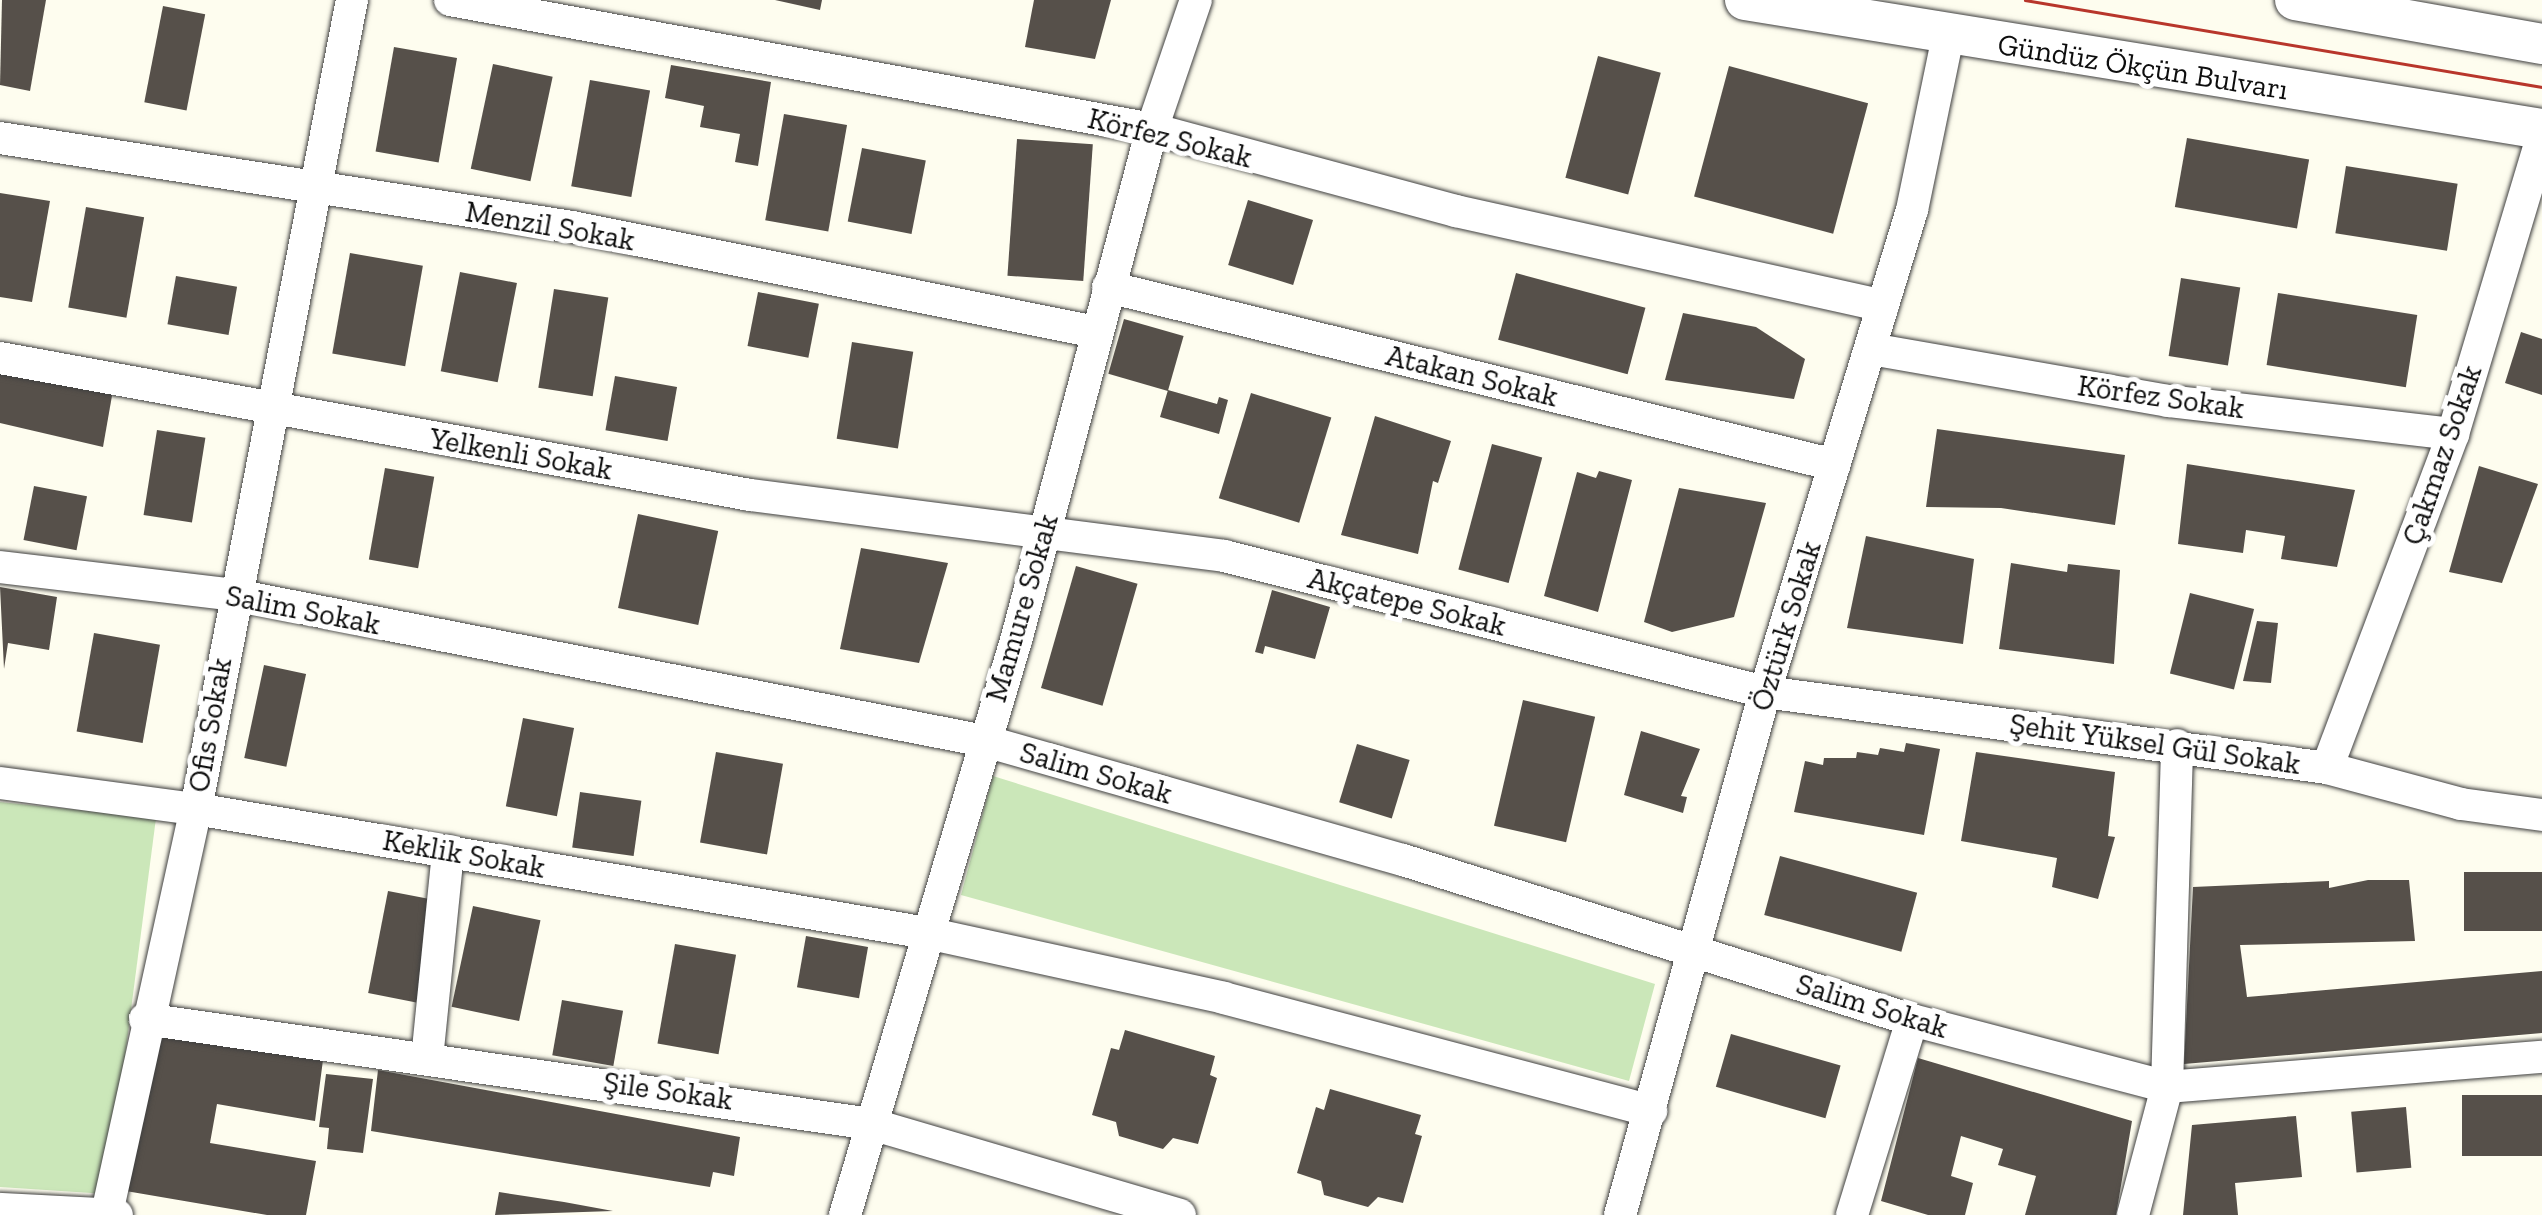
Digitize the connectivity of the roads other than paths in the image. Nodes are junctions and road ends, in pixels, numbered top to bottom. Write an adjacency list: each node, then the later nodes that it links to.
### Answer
1 (352, 0): 12 (street, Ofis Sokak)
2 (450, 0): 8 (street, Körfez Sokak)
3 (1196, 0): 8 (street, Mamure Sokak)
4 (1745, 0): 6 (street, Gündüz Ökçün Bulvarı)
5 (2295, 0): 7 (street)
6 (1948, 36): 9 (street, Gündüz Ökçün Bulvarı); 14 (street, Öztürk Sokak)
7 (2542, 44)
8 (1152, 129): 13 (street, Mamure Sokak); 14 (street, Körfez Sokak)
9 (2542, 129)
10 (0, 138): 12 (street, Menzil Sokak)
11 (2542, 138): 19 (street, Çakmaz Sokak)
12 (313, 187): 15 (street, Menzil Sokak); 18 (street, Ofis Sokak)
13 (1108, 286): 15 (street, Mamure Sokak); 20 (street, Atakan Sokak)
14 (1883, 306): 16 (street, Öztürk Sokak)
15 (1096, 332): 21 (street, Mamure Sokak)
16 (1870, 349): 19 (street, Körfez Sokak); 20 (street, Öztürk Sokak)
17 (0, 358): 18 (street, Yelkenli Sokak)
18 (272, 410): 21 (street, Yelkenli Sokak); 23 (street, Ofis Sokak)
19 (2453, 434): 27 (street, Çakmaz Sokak)
20 (1835, 466): 24 (street, Öztürk Sokak)
21 (1044, 532): 24 (street, Akçatepe Sokak); 25 (street, Mamure Sokak)
22 (0, 567): 23 (street, Salim Sokak)
23 (235, 595): 25 (street, Salim Sokak); 29 (street, Ofis Sokak)
24 (1765, 692): 26 (street, Şehit Yüksel Gül Sokak); 33 (street, Öztürk Sokak)
25 (984, 741): 32 (street, Mamure Sokak); 33 (street, Salim Sokak)
26 (2177, 745): 27 (street, Şehit Yüksel Gül Sokak); 38 (street)
27 (2327, 768): 30 (street, Şehit Yüksel Gül Sokak)
28 (0, 783): 29 (street, Keklik Sokak)
29 (196, 809): 31 (street, Keklik Sokak); 34 (street, Ofis Sokak)
30 (2542, 815)
31 (448, 851): 32 (street, Keklik Sokak); 37 (street)
32 (927, 932): 39 (street, Keklik Sokak); 40 (street, Mamure Sokak)
33 (1693, 950): 35 (street, Salim Sokak); 39 (street, Öztürk Sokak)
34 (145, 1019): 37 (street, Şile Sokak); 43 (street, Ofis Sokak)
35 (1912, 1020): 38 (street, Salim Sokak); 47 (street)
36 (2542, 1057): 38 (street, Salim Sokak)
37 (427, 1059): 40 (street, Şile Sokak)
38 (2167, 1087): 41 (street)
39 (1651, 1112): 46 (street, Öztürk Sokak)
40 (871, 1124): 44 (street, Mamure Sokak); 45 (street, Şile Sokak)
41 (2142, 1180): 48 (street); 49 (street)
42 (0, 1209): 43 (street)
43 (112, 1214)
44 (845, 1215)
45 (1180, 1215)
46 (1620, 1215)
47 (1852, 1215)
48 (2133, 1215)
49 (2144, 1215)

